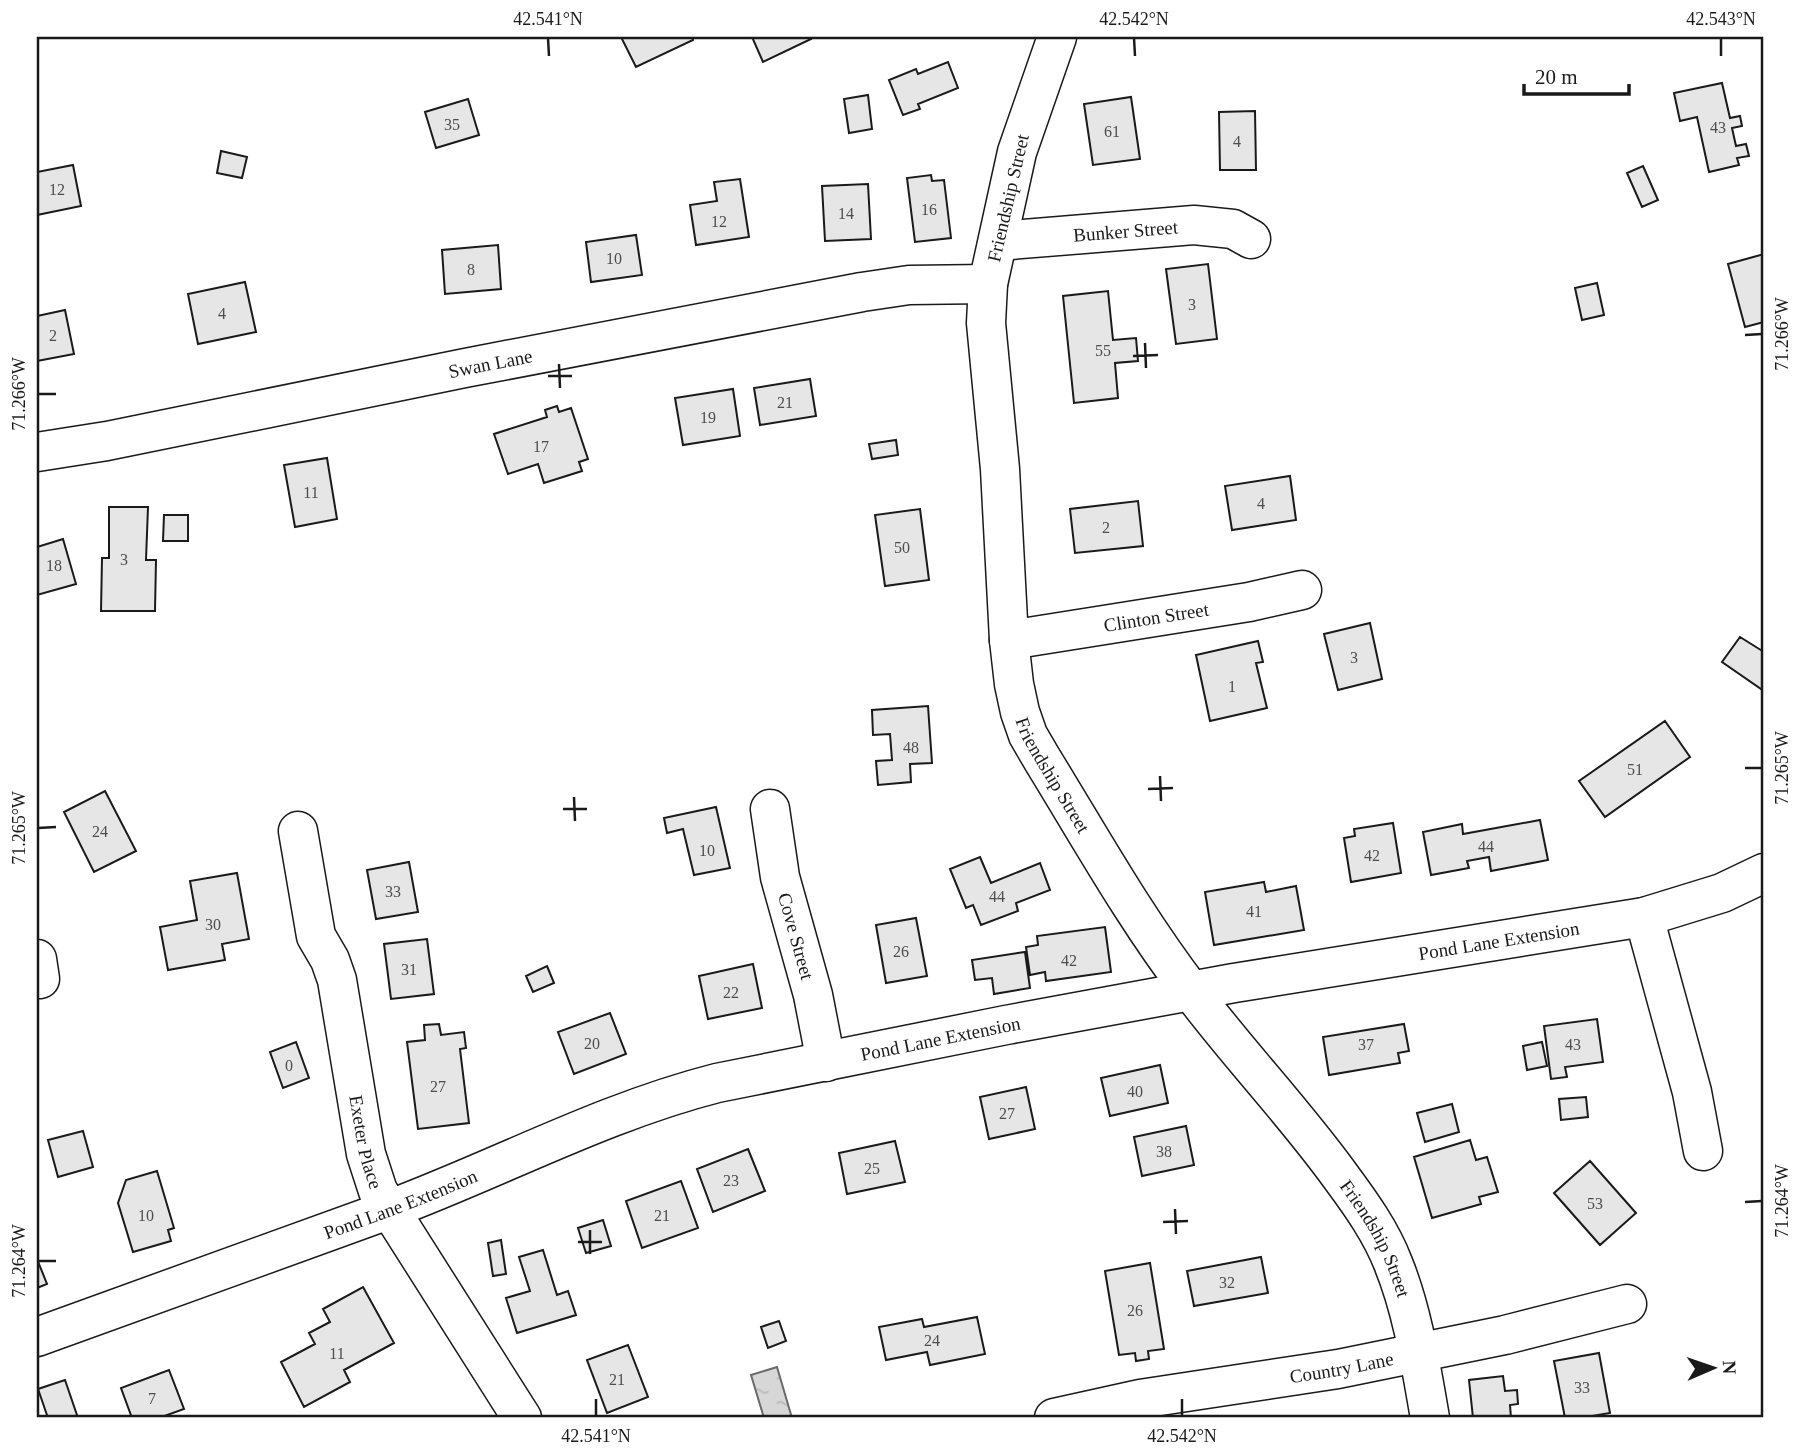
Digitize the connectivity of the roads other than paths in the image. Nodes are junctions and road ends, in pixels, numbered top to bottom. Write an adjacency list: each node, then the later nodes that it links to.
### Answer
1 (1057, 37): 3 (street, Friendship Street)
2 (1251, 239): 3 (street, Bunker Street)
3 (998, 241): 4 (street, Friendship Street)
4 (988, 284): 5 (street, Swan Lane); 7 (street, Friendship Street)
5 (37, 452)
6 (1302, 590): 7 (street, Clinton Street)
7 (1009, 640): 12 (street, Friendship Street)
8 (770, 809): 13 (street, Cove Street)
9 (298, 831): 15 (street, Exeter Place)
10 (1764, 873): 11 (street, Pond Lane Extension)
11 (1644, 917): 12 (street, Pond Lane Extension); 14 (street)
12 (1191, 991): 13 (street, Pond Lane Extension); 18 (street, Friendship Street)
13 (827, 1062): 15 (street, Pond Lane Extension)
14 (1703, 1151)
15 (388, 1210): 17 (street, Pond Lane Extension); 20 (street, Exeter Place)
16 (1627, 1304): 18 (street, Country Lane)
17 (37, 1337)
18 (1418, 1353): 19 (street, Country Lane); 21 (street, Friendship Street)
19 (1072, 1416)
20 (522, 1418)
21 (1430, 1418)

